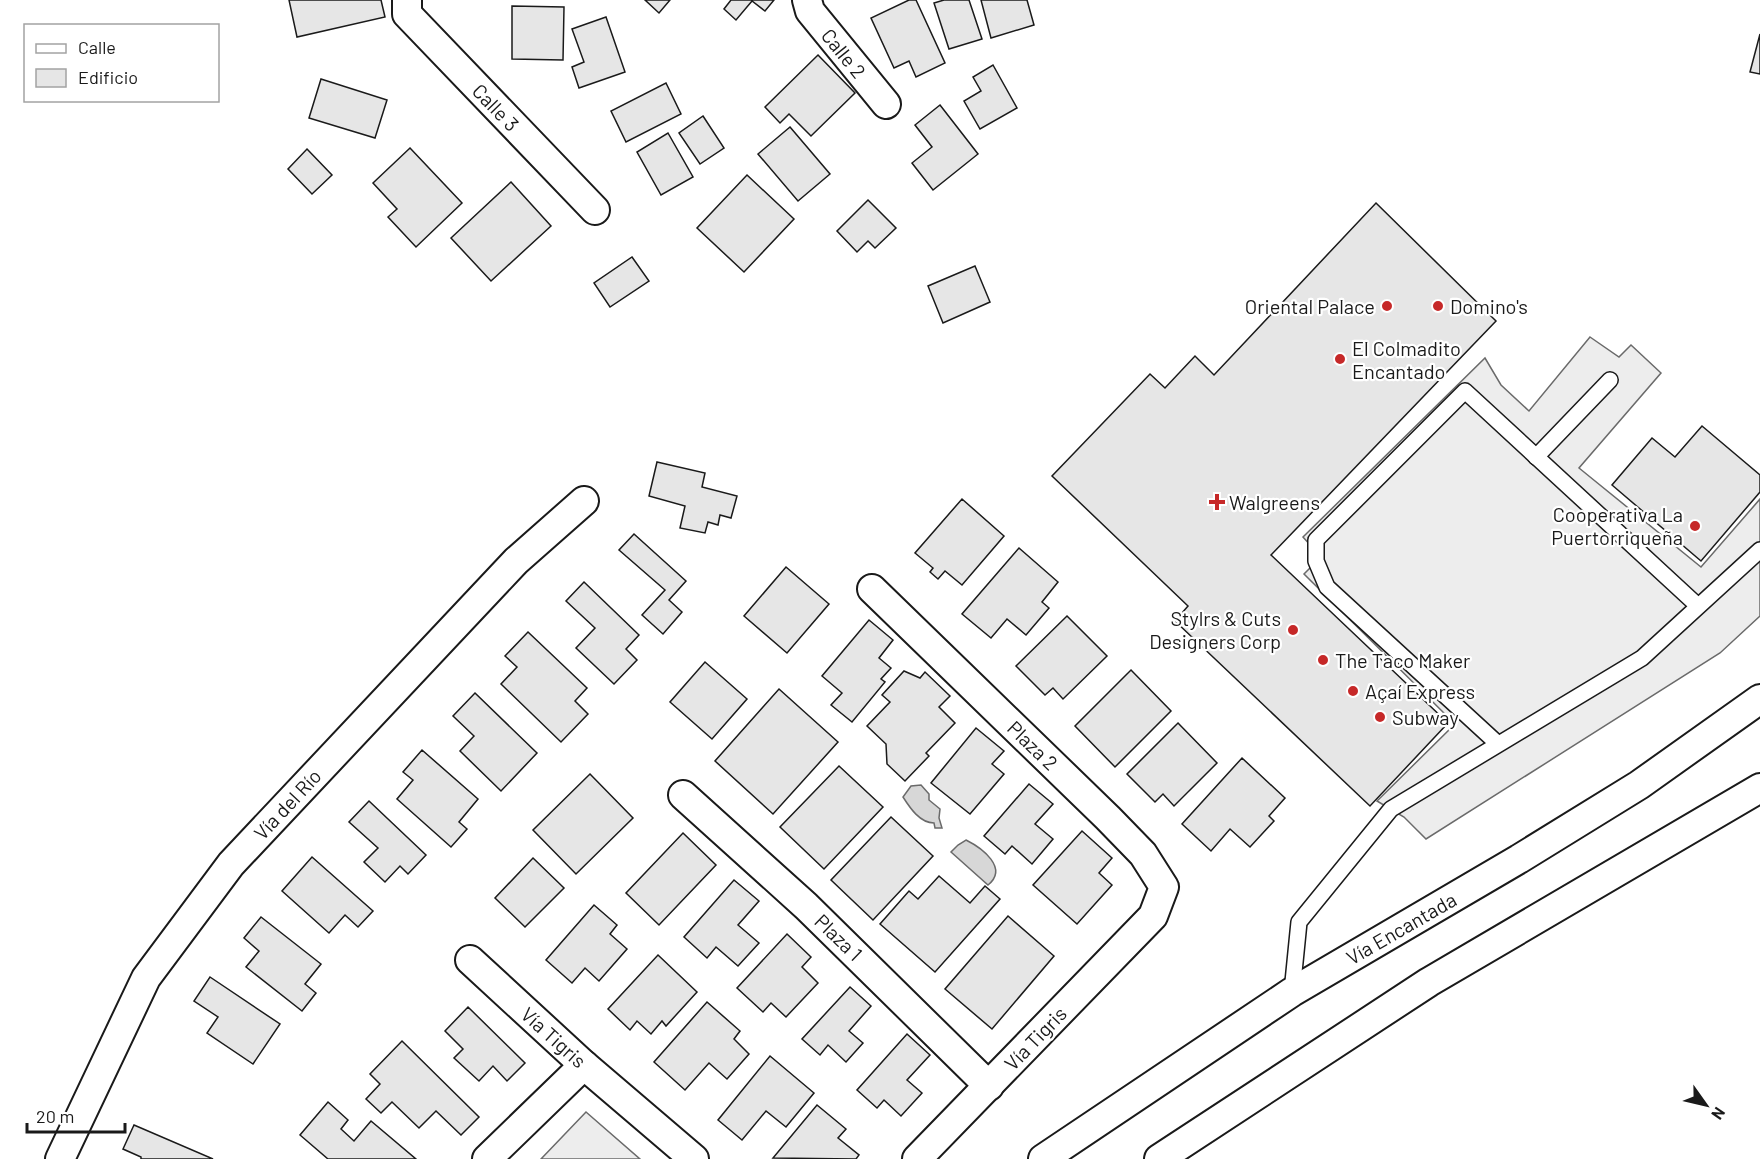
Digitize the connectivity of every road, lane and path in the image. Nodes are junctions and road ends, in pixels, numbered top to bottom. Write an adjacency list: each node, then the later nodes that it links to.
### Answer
1 (407, 0): 4 (street, Calle 3)
2 (807, 0): 3 (street, Calle 2)
3 (886, 104)
4 (595, 210)
5 (1610, 380): 6 (lane)
6 (1536, 457): 10 (lane); 12 (lane)
7 (584, 501): 20 (street, Vía del Río)
8 (1760, 550): 10 (lane)
9 (872, 589): 15 (street, Plaza 2)
10 (1698, 606): 12 (lane)
11 (1760, 699): 17 (street, Vía Encantada)
12 (1498, 744): 17 (lane)
13 (1760, 789): 25 (street)
14 (683, 795): 19 (street, Plaza 1)
15 (1153, 916): 19 (street, Vía Tigris)
16 (470, 960): 18 (street, Vía Tigris)
17 (1292, 992): 24 (street, Vía Encantada)
18 (584, 1065): 21 (street); 22 (street, Vía Tigris)
19 (989, 1086): 23 (street, Vía Tigris)
20 (60, 1159)
21 (487, 1159)
22 (694, 1159)
23 (917, 1159)
24 (1043, 1159)
25 (1159, 1159)

